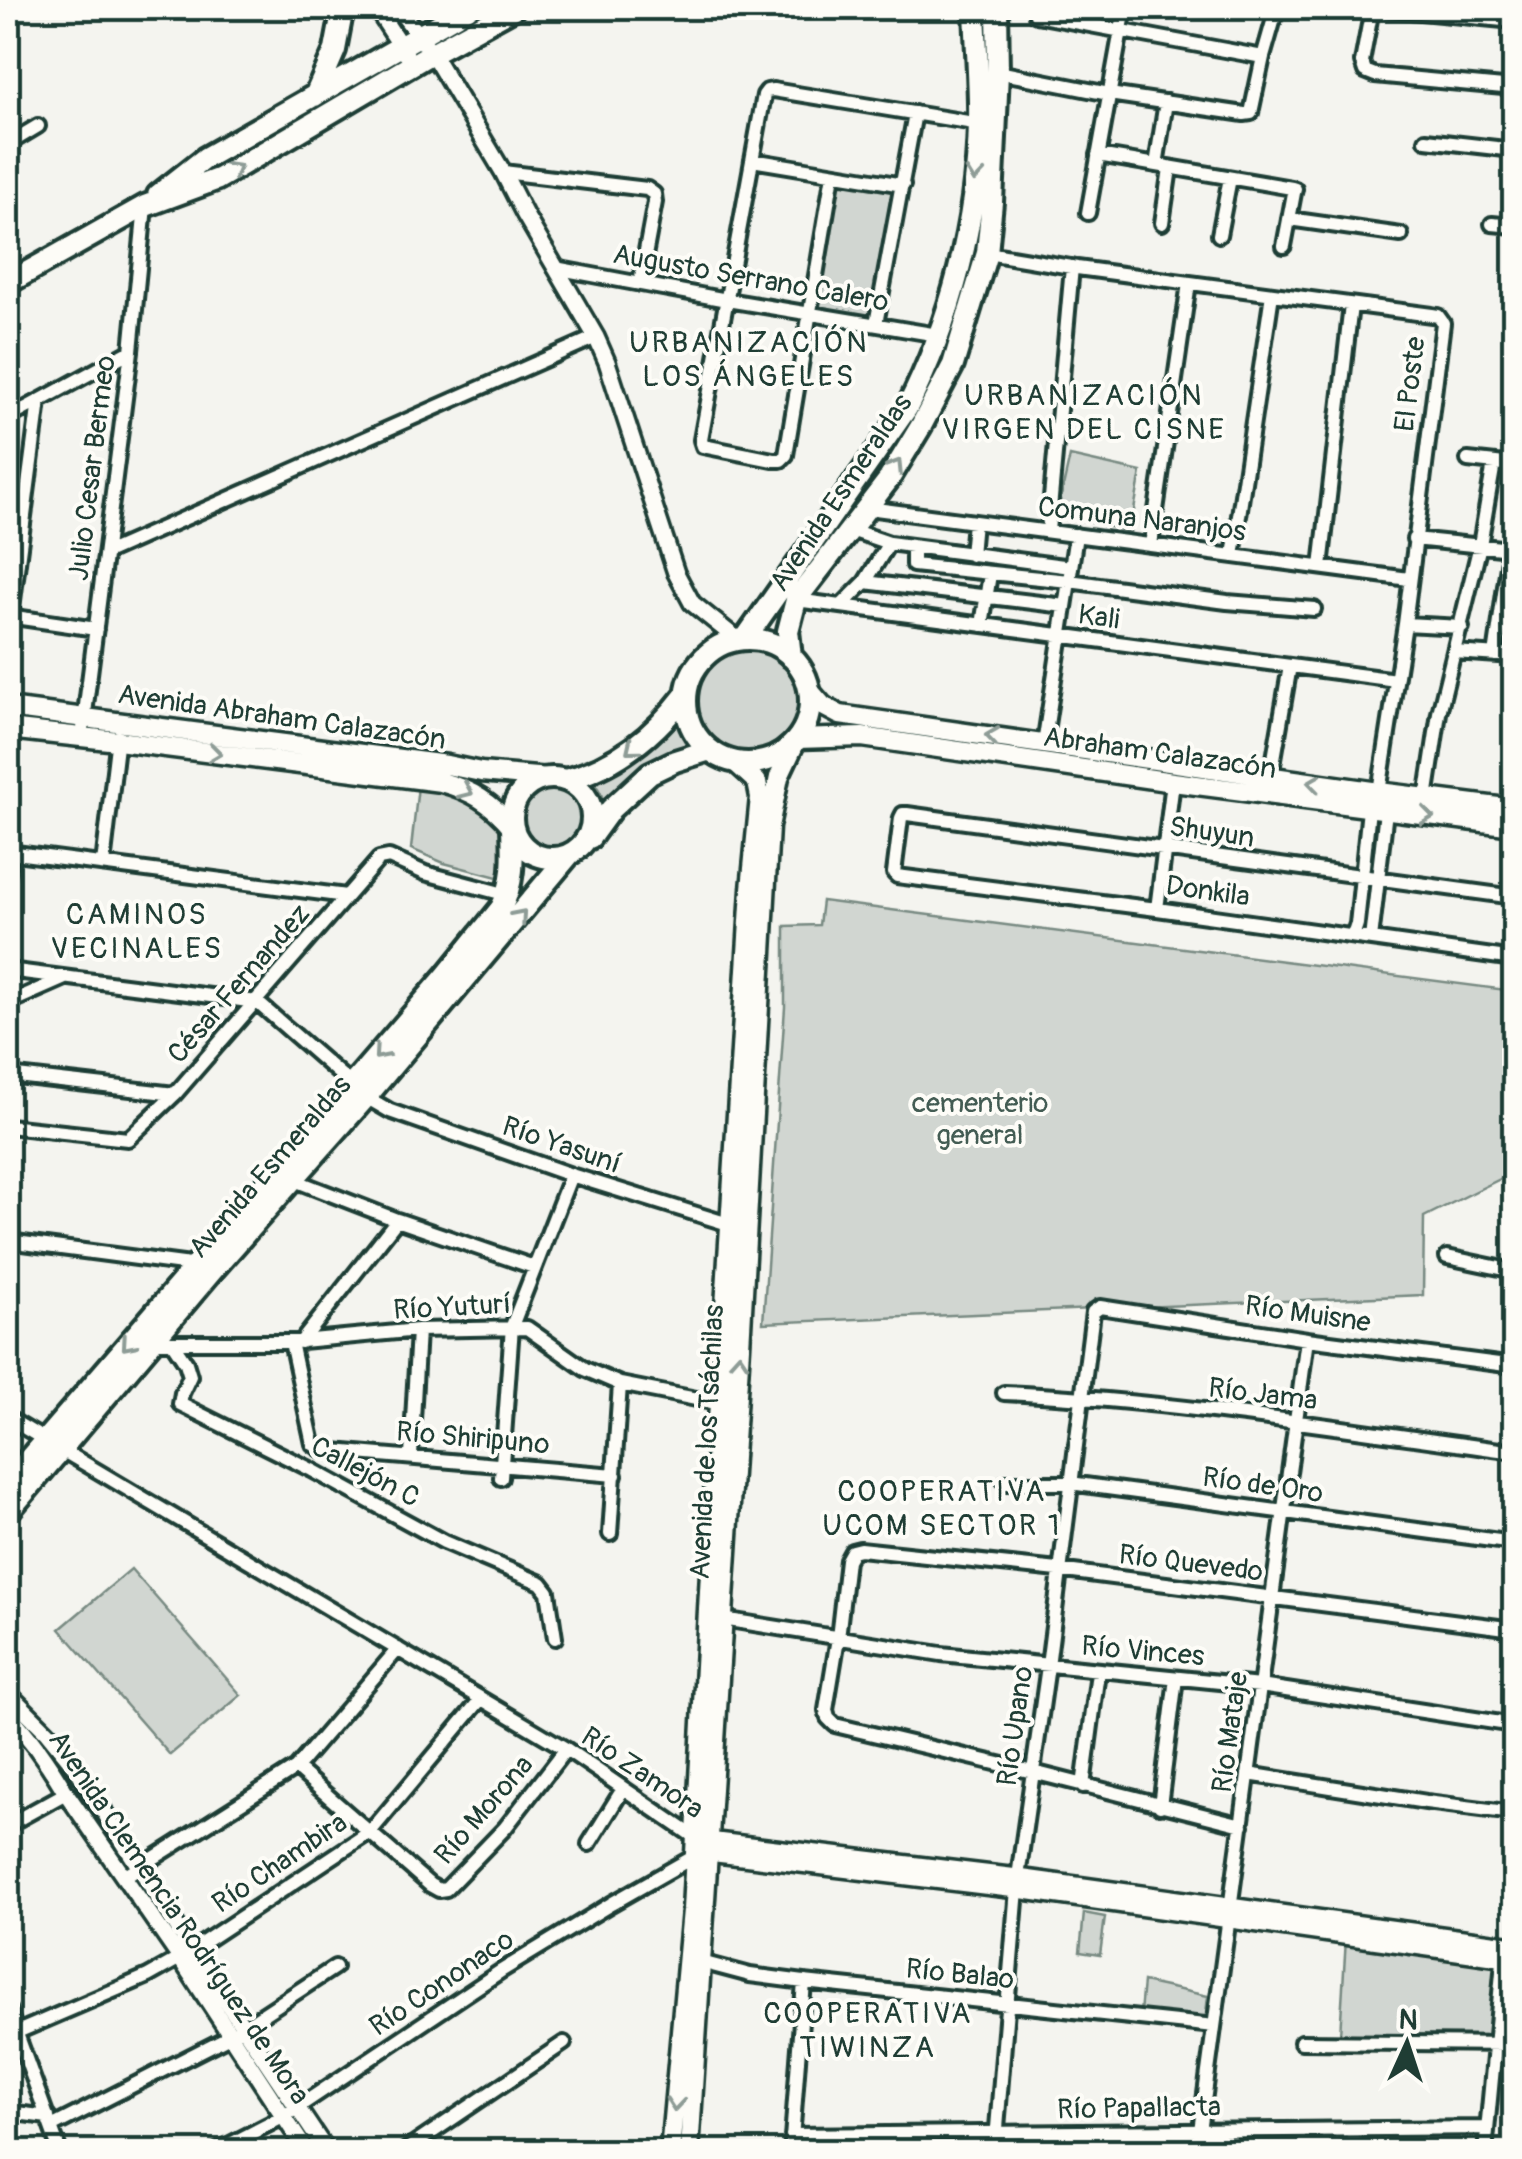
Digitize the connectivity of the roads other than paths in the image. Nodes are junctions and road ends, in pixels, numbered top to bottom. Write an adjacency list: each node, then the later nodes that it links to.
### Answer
1 (343, 8): 20 (main road)
2 (376, 8): 13 (street)
3 (398, 8): 13 (street)
4 (468, 8): 13 (main road)
5 (514, 8): 14 (main road)
6 (974, 8): 23 (main road, Avenida Esmeraldas)
7 (997, 8): 17 (main road, Avenida Esmeraldas)
8 (1125, 8): 12 (street)
9 (1277, 8): 15 (street)
10 (1036, 14): 12 (street)
11 (1514, 21): 18 (street)
12 (1120, 30): 15 (street); 19 (street)
13 (409, 40): 14 (street); 16 (street); 20 (main road)
14 (432, 52): 16 (main road); 31 (street)
15 (1262, 57): 21 (street)
16 (413, 64): 35 (main road, one-way to 16)
17 (998, 72): 19 (street); 44 (main road, Avenida Esmeraldas)
18 (1514, 88)
19 (1109, 94): 21 (street); 28 (street)
20 (315, 96): 35 (main road)
21 (1166, 102): 30 (street)
22 (914, 113): 23 (street); 29 (street); 34 (street)
23 (980, 124): 55 (main road, Avenida Esmeraldas, one-way to 55)
24 (38, 126): 26 (street)
25 (1426, 140): 27 (street)
26 (8, 144)
27 (1514, 150)
28 (1098, 156): 30 (street); 36 (street)
29 (752, 160): 32 (street); 51 (street)
30 (1163, 167): 33 (street); 38 (street)
31 (503, 172): 46 (street); 48 (street)
32 (833, 174): 34 (street); 53 (street)
33 (1230, 178): 37 (street); 41 (street)
34 (902, 185): 54 (street)
35 (145, 206): 47 (main road); 57 (street, Julio Cesar Bermeo)
36 (1088, 213)
37 (1289, 219): 42 (street); 43 (street)
38 (1162, 223)
39 (1492, 224): 40 (street)
40 (1514, 226)
41 (1219, 235)
42 (1401, 235)
43 (1284, 246)
44 (987, 253): 45 (street, El Poste); 63 (main road, Avenida Esmeraldas, one-way to 44)
45 (1072, 267): 49 (street, El Poste); 67 (street)
46 (555, 268): 48 (street, Augusto Serrano Calero); 56 (street)
47 (8, 283)
48 (640, 283): 51 (street, Augusto Serrano Calero)
49 (1189, 283): 50 (street, El Poste); 71 (street)
50 (1272, 294): 52 (street, El Poste); 77 (street)
51 (727, 300): 53 (street, Augusto Serrano Calero); 53 (street)
52 (1352, 305): 69 (street, El Poste); 79 (street)
53 (809, 314): 54 (street, Augusto Serrano Calero)
54 (876, 324): 55 (street, Augusto Serrano Calero)
55 (938, 335): 96 (main road, Avenida Esmeraldas)
56 (596, 336): 75 (street); 96 (street)
57 (131, 351): 58 (street); 75 (street, Julio Cesar Bermeo)
58 (38, 400): 59 (street); 90 (street)
59 (8, 418)
60 (1468, 460): 61 (street)
61 (1494, 463): 62 (street); 72 (street)
62 (1514, 465)
63 (868, 508): 64 (street, Comuna Naranjos); 66 (main road, Avenida Esmeraldas)
64 (974, 522): 67 (street, Comuna Naranjos); 76 (street)
65 (1514, 525): 74 (street)
66 (850, 530): 70 (street); 86 (main road, Avenida Esmeraldas)
67 (1048, 532): 68 (street, Comuna Naranjos)
68 (1076, 535): 71 (street, Comuna Naranjos); 81 (street)
69 (1414, 539): 72 (street); 82 (street, El Poste)
70 (888, 544): 73 (street); 83 (street)
71 (1152, 545): 77 (street, Comuna Naranjos)
72 (1480, 545): 74 (street); 93 (street)
73 (914, 547): 76 (street); 78 (street)
74 (1510, 548): 98 (street)
75 (106, 553): 94 (street, Julio Cesar Bermeo)
76 (971, 555): 81 (street)
77 (1234, 556): 79 (street, Comuna Naranjos)
78 (913, 566): 80 (street); 84 (street)
79 (1321, 567): 82 (street, Comuna Naranjos)
80 (990, 574): 81 (street); 85 (street)
81 (1070, 574): 88 (street); 89 (street)
82 (1409, 578): 91 (street, El Poste)
83 (864, 582): 84 (street); 87 (street)
84 (911, 586): 85 (street)
85 (986, 596): 88 (street); 92 (street)
86 (796, 600): 87 (street, Kali); 100 (main road, Avenida Esmeraldas)
87 (841, 606): 92 (street, Kali)
88 (1065, 606): 95 (street)
89 (1314, 609)
90 (9, 616): 94 (street)
91 (1405, 624): 93 (street); 102 (street, El Poste)
92 (982, 625): 95 (street, Kali)
93 (1462, 627): 97 (street)
94 (96, 630): 106 (street, Julio Cesar Bermeo)
95 (1060, 636): 101 (street, Kali); 109 (street)
96 (741, 640): 100 (main road); 104 (main road)
97 (1454, 652): 98 (street); 116 (street)
98 (1496, 655): 99 (street)
99 (1514, 656)
100 (791, 657): 103 (main road)
101 (1290, 666): 102 (street, Kali); 113 (street)
102 (1396, 680): 117 (street, El Poste)
103 (809, 690): 110 (main road); 113 (main road, Abraham Calazacón, one-way to 103)
104 (686, 694): 111 (main road); 114 (main road, Avenida Abraham Calazacón, one-way to 114)
105 (8, 708): 106 (main road, Avenida Abraham Calazacón)
106 (83, 727): 107 (main road, Avenida Abraham Calazacón); 108 (main road, Avenida Abraham Calazacón)
107 (8, 729)
108 (119, 732): 114 (main road, Avenida Abraham Calazacón); 120 (main road, Avenida Abraham Calazacón, one-way to 120); 124 (street)
109 (1044, 738)
110 (796, 740): 112 (main road); 115 (main road, Abraham Calazacón); 147 (main road, Avenida de los Tsáchilas)
111 (710, 750): 112 (main road); 122 (main road, Avenida Esmeraldas)
112 (735, 762): 147 (main road, Avenida de los Tsáchilas)
113 (1270, 776): 117 (main road, Abraham Calazacón, one-way to 113)
114 (557, 778): 120 (main road); 122 (main road)
115 (1173, 782): 117 (main road, Abraham Calazacón); 121 (street)
116 (1427, 792)
117 (1378, 804): 118 (main road, Abraham Calazacón); 119 (main road, Abraham Calazacón, one-way to 119); 127 (street); 128 (street)
118 (1514, 809)
119 (1514, 826)
120 (512, 827): 122 (main road); 129 (main road)
121 (1163, 849): 126 (street, Shuyun); 127 (street, Shuyun); 132 (street)
122 (575, 850): 141 (main road, Avenida Esmeraldas, one-way to 122)
123 (9, 852): 124 (street); 125 (street)
124 (102, 864): 130 (street)
125 (8, 876)
126 (894, 876): 132 (street, Donkila)
127 (1362, 877): 128 (street, Shuyun); 133 (street)
128 (1378, 879): 131 (street, Shuyun); 134 (street)
129 (508, 895): 130 (street, César Fernandez); 141 (main road, Avenida Esmeraldas, one-way to 141)
130 (346, 896): 138 (street, César Fernandez)
131 (1514, 897)
132 (1157, 908): 133 (street, Donkila)
133 (1353, 936): 134 (street, Donkila)
134 (1371, 939): 135 (street, Donkila)
135 (1514, 959)
136 (8, 970): 137 (street)
137 (67, 977): 138 (street); 139 (street)
138 (257, 1002): 141 (street, Río Yasuní); 142 (street, César Fernandez)
139 (8, 1004)
140 (8, 1075): 142 (street)
141 (359, 1091): 144 (street, Río Yasuní); 145 (main road, Avenida Esmeraldas); 151 (main road, Avenida Esmeraldas)
142 (175, 1094): 143 (street, César Fernandez)
143 (8, 1126)
144 (571, 1175): 147 (street, Río Yasuní); 150 (street)
145 (294, 1180): 146 (street); 151 (main road, Avenida Esmeraldas)
146 (397, 1220): 150 (street); 158 (street)
147 (739, 1226): 163 (main road, Avenida de los Tsáchilas)
148 (8, 1241): 151 (street)
149 (1447, 1258): 152 (street)
150 (534, 1267): 154 (street)
151 (204, 1268): 157 (main road, Avenida Esmeraldas); 166 (main road, Avenida Esmeraldas, one-way to 166)
152 (1514, 1271)
153 (1095, 1309): 156 (street, Río Muisne); 162 (street, Río Upano)
154 (512, 1326): 155 (street, Río Yuturí); 160 (street, Río Yuturí); 169 (street)
155 (418, 1330): 158 (street, Río Yuturí); 168 (street)
156 (1307, 1339): 159 (street, Río Muisne); 165 (street, Río Mataje)
157 (162, 1342): 158 (street, Río Yuturí); 166 (main road, Avenida Esmeraldas); 182 (street, Callejón C)
158 (296, 1342): 168 (street, Río Shiripuno)
159 (1514, 1366)
160 (620, 1384): 163 (street, Río Yuturí); 170 (street)
161 (1004, 1394): 162 (street, Río Jama)
162 (1082, 1397): 165 (street, Río Jama); 172 (street, Río Upano)
163 (727, 1405): 180 (main road, Avenida de los Tsáchilas)
164 (8, 1418): 166 (street, Río Zamora)
165 (1296, 1422): 167 (street, Río Jama); 175 (street, Río Mataje)
166 (52, 1445): 171 (main road, Avenida Esmeraldas); 174 (main road, Avenida Esmeraldas); 184 (street, Río Zamora)
167 (1514, 1452)
168 (411, 1456): 169 (street, Río Shiripuno)
169 (502, 1470): 170 (street, Río Shiripuno)
170 (615, 1474): 176 (street)
171 (8, 1483)
172 (1070, 1483): 173 (street, Río de Oro); 175 (street, Río de Oro); 178 (street, Río Upano)
173 (1005, 1484)
174 (8, 1512)
175 (1284, 1512): 177 (street, Río de Oro); 179 (street, Río Mataje)
176 (610, 1534)
177 (1514, 1543)
178 (1058, 1570): 179 (street, Río Quevedo); 183 (street, Río Quevedo); 185 (street, Río Upano)
179 (1272, 1598): 181 (street, Río Quevedo); 188 (street, Río Mataje)
180 (716, 1618): 183 (street, Río Vinces); 208 (main road, Avenida de los Tsáchilas)
181 (1514, 1629)
182 (555, 1638)
183 (838, 1638): 185 (street, Río Vinces); 197 (street)
184 (398, 1650): 190 (street, Río Zamora); 196 (street)
185 (1048, 1666): 186 (street, Río Vinces); 197 (street, Río Upano)
186 (1098, 1672): 187 (street, Río Vinces); 199 (street)
187 (1176, 1678): 188 (street, Río Vinces); 202 (street)
188 (1260, 1686): 192 (street, Río Vinces); 198 (street, Río Mataje)
189 (8, 1692): 191 (street, Avenida Clemencia Rodríguez de Mora)
190 (481, 1698): 193 (street, Río Zamora); 206 (street, Río Chambira)
191 (12, 1714): 194 (street, Avenida Clemencia Rodríguez de Mora); 195 (street, Avenida Clemencia Rodríguez de Mora)
192 (1514, 1725)
193 (566, 1749): 200 (street, Río Zamora); 206 (street, Río Morona)
194 (66, 1755): 195 (street); 209 (street, Avenida Clemencia Rodríguez de Mora)
195 (50, 1766): 201 (street, Avenida Clemencia Rodríguez de Mora)
196 (296, 1768): 206 (street, Río Morona); 209 (street)
197 (1033, 1772): 199 (street); 211 (street, Río Upano)
198 (1248, 1774): 203 (street); 205 (street, Río Mataje)
199 (1083, 1786): 202 (street)
200 (623, 1789): 207 (street); 208 (street, Río Zamora)
201 (66, 1793): 204 (street); 210 (street, Avenida Clemencia Rodríguez de Mora)
202 (1160, 1806): 205 (street)
203 (1514, 1813)
204 (8, 1824)
205 (1242, 1826): 212 (street, Río Mataje)
206 (370, 1832): 214 (street, Río Chambira)
207 (589, 1844)
208 (702, 1847): 211 (street, Río Zamora); 215 (main road, Avenida de los Tsáchilas); 228 (street, Río Cononaco); 239 (main road, Avenida de los Tsáchilas, one-way to 239)
209 (140, 1868): 210 (street); 214 (street, Avenida Clemencia Rodríguez de Mora)
210 (124, 1877): 214 (street, Avenida Clemencia Rodríguez de Mora)
211 (1018, 1884): 212 (street, Río Zamora); 218 (street, Río Upano)
212 (1230, 1913): 213 (street, Río Zamora); 220 (street, Río Mataje)
213 (1509, 1952): 225 (street)
214 (186, 1954): 221 (street, Río Chambira); 222 (street, Avenida Clemencia Rodríguez de Mora)
215 (702, 1962): 217 (street, Río Balao); 240 (main road, Avenida de los Tsáchilas)
216 (335, 1968): 222 (street)
217 (804, 1982): 218 (street, Río Balao); 233 (street)
218 (1007, 2003): 220 (street, Río Balao); 232 (street, Río Upano)
219 (8, 2009): 221 (street)
220 (1214, 2026): 231 (street, Río Mataje)
221 (11, 2032): 229 (street)
222 (237, 2032): 228 (street, Avenida Clemencia Rodríguez de Mora); 229 (street)
223 (564, 2042): 238 (street)
224 (1301, 2042): 225 (street)
225 (1496, 2043): 226 (street); 230 (street)
226 (1514, 2044)
227 (8, 2112): 229 (street)
228 (290, 2112): 235 (street, Río Cononaco); 236 (street, Avenida Clemencia Rodríguez de Mora); 237 (street, Avenida Clemencia Rodríguez de Mora)
229 (50, 2122): 234 (street)
230 (1487, 2128): 231 (street, Río Papallacta); 243 (street)
231 (1200, 2131): 232 (street, Río Papallacta)
232 (996, 2133): 233 (street, Río Papallacta); 242 (street, Río Upano)
233 (792, 2135): 241 (street)
234 (60, 2152)
235 (216, 2152)
236 (307, 2152)
237 (328, 2152)
238 (403, 2152)
239 (670, 2152)
240 (688, 2152)
241 (791, 2152)
242 (994, 2152)
243 (1484, 2152)

